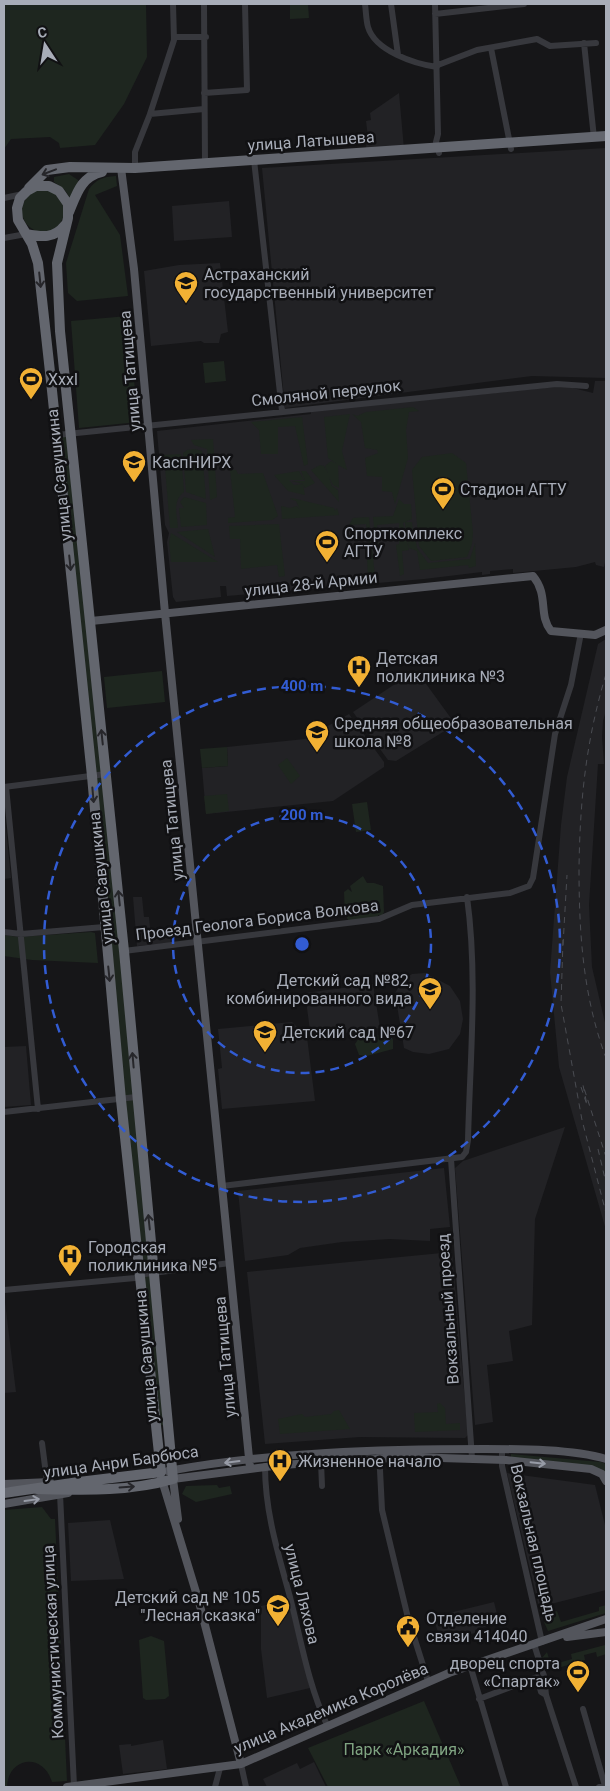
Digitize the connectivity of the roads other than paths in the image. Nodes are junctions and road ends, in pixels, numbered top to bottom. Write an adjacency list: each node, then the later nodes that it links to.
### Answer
1 (173, 4): 10 (street)
2 (204, 4): 11 (street)
3 (245, 4): 17 (street)
4 (365, 4): 15 (street)
5 (390, 4): 15 (street)
6 (435, 4): 9 (street)
7 (516, 4): 8 (street); 9 (street)
8 (524, 4)
9 (435, 14): 16 (street)
10 (174, 37): 11 (street); 19 (street)
11 (206, 37): 17 (street)
12 (584, 43): 13 (street); 14 (street); 21 (street)
13 (596, 43)
14 (490, 48): 16 (street); 23 (street)
15 (398, 54): 16 (street)
16 (437, 66): 24 (street)
17 (204, 93): 18 (street)
18 (204, 109): 19 (street); 26 (street)
19 (150, 114): 28 (street)
20 (606, 136): 21 (highway, улица Латышева)
21 (594, 138): 23 (highway, улица Латышева)
22 (606, 142): 23 (highway, улица Латышева)
23 (510, 146): 24 (highway, улица Латышева)
24 (439, 150): 25 (highway, улица Латышева)
25 (255, 162): 26 (highway, улица Латышева); 29 (highway, улица Латышева); 37 (street)
26 (205, 163): 28 (highway, улица Латышева)
27 (70, 167): 29 (highway, улица Латышева); 30 (highway); 31 (highway, улица Латышева, one-way to 31)
28 (135, 168): 29 (highway, улица Латышева)
29 (121, 169): 30 (highway, улица Латышева); 38 (main road, улица Татищева)
30 (82, 181): 33 (highway)
31 (26, 192): 32 (street); 33 (highway); 34 (highway, улица Савушкина)
32 (4, 198)
33 (68, 215): 34 (highway); 39 (highway, улица Савушкина)
34 (26, 234): 35 (street); 40 (highway, улица Савушкина, one-way to 40)
35 (4, 238)
36 (586, 386): 37 (street, Смоляной переулок)
37 (282, 411): 38 (street, Смоляной переулок)
38 (148, 425): 39 (street, Смоляной переулок); 41 (main road, улица Татищева)
39 (70, 434): 40 (street, Смоляной переулок); 42 (highway, улица Савушкина)
40 (57, 435): 46 (highway, улица Савушкина, one-way to 46)
41 (165, 613): 42 (main road, улица 28-й Армии); 44 (main road, улица 28-й Армии); 52 (main road, улица Татищева)
42 (91, 621): 45 (highway, улица Савушкина, one-way to 42)
43 (606, 630): 44 (main road)
44 (581, 634): 48 (street, Проезд Геолога Бориса Волкова)
45 (106, 774): 46 (street); 53 (highway, улица Савушкина, one-way to 45)
46 (92, 776): 47 (street); 49 (highway, улица Савушкина, one-way to 49)
47 (5, 787): 51 (street)
48 (467, 897): 52 (street, Проезд Геолога Бориса Волкова); 58 (street)
49 (104, 927): 51 (street); 55 (highway, улица Савушкина, one-way to 55)
50 (4, 932): 51 (street)
51 (21, 934): 56 (street)
52 (198, 943): 53 (street, Проезд Геолога Бориса Волкова); 59 (main road, улица Татищева)
53 (124, 951): 54 (highway, улица Савушкина, one-way to 53)
54 (136, 1097): 55 (street); 61 (highway, улица Савушкина, one-way to 54)
55 (121, 1100): 56 (street); 62 (highway, улица Савушкина)
56 (38, 1109): 57 (street)
57 (4, 1112)
58 (451, 1159): 59 (street); 67 (street, Вокзальный проезд)
59 (222, 1186): 60 (main road, улица Татищева)
60 (230, 1263): 61 (street); 74 (main road, улица Татищева)
61 (154, 1273): 62 (street); 64 (highway, улица Савушкина)
62 (139, 1276): 63 (street); 65 (highway, улица Савушкина)
63 (4, 1290)
64 (168, 1425): 65 (highway); 76 (highway, улица Савушкина)
65 (154, 1426): 76 (highway, улица Савушкина)
66 (42, 1443): 78 (street)
67 (472, 1449): 68 (main road, улица Анри Барбюса); 69 (main road, улица Анри Барбюса); 70 (street, Вокзальный проезд)
68 (502, 1449): 71 (main road, улица Анри Барбюса); 72 (street, Вокзальная площадь)
69 (379, 1454): 70 (main road, улица Анри Барбюса); 73 (main road, улица Анри Барбюса); 74 (main road, улица Анри Барбюса); 90 (street)
70 (472, 1458): 72 (main road, улица Анри Барбюса)
71 (606, 1459)
72 (501, 1460): 77 (main road, улица Анри Барбюса, one-way to 77); 87 (street, Вокзальная площадь)
73 (321, 1462): 75 (main road, улица Анри Барбюса); 81 (street)
74 (250, 1464): 75 (main road, улица Анри Барбюса); 76 (main road, улица Анри Барбюса)
75 (266, 1466): 94 (street, улица Ляхова)
76 (167, 1476): 80 (highway, улица Анри Барбюса); 95 (main road, улица Савушкина)
77 (606, 1481)
78 (47, 1482): 79 (main road); 80 (main road)
79 (4, 1484)
80 (80, 1486): 82 (highway, улица Анри Барбюса); 83 (main road)
81 (322, 1486)
82 (4, 1494)
83 (60, 1494): 84 (main road, one-way to 83); 98 (street, Коммунистическая улица)
84 (4, 1504)
85 (606, 1619): 87 (main road)
86 (606, 1632): 87 (main road)
87 (542, 1642): 88 (main road, улица Академика Королёва)
88 (534, 1644): 89 (main road, улица Академика Королёва); 91 (street)
89 (470, 1665): 90 (main road, улица Академика Королёва); 92 (street)
90 (428, 1681): 94 (main road, улица Академика Королёва)
91 (546, 1695): 92 (street); 102 (street)
92 (479, 1699): 101 (street)
93 (583, 1709): 97 (street)
94 (327, 1725): 95 (main road, улица Академика Королёва)
95 (241, 1764): 96 (main road, улица Академика Королёва); 100 (street)
96 (220, 1768): 98 (main road, улица Академика Королёва); 99 (street)
97 (602, 1786)
98 (71, 1787)
99 (215, 1787)
100 (246, 1787)
101 (506, 1787)
102 (576, 1787)

